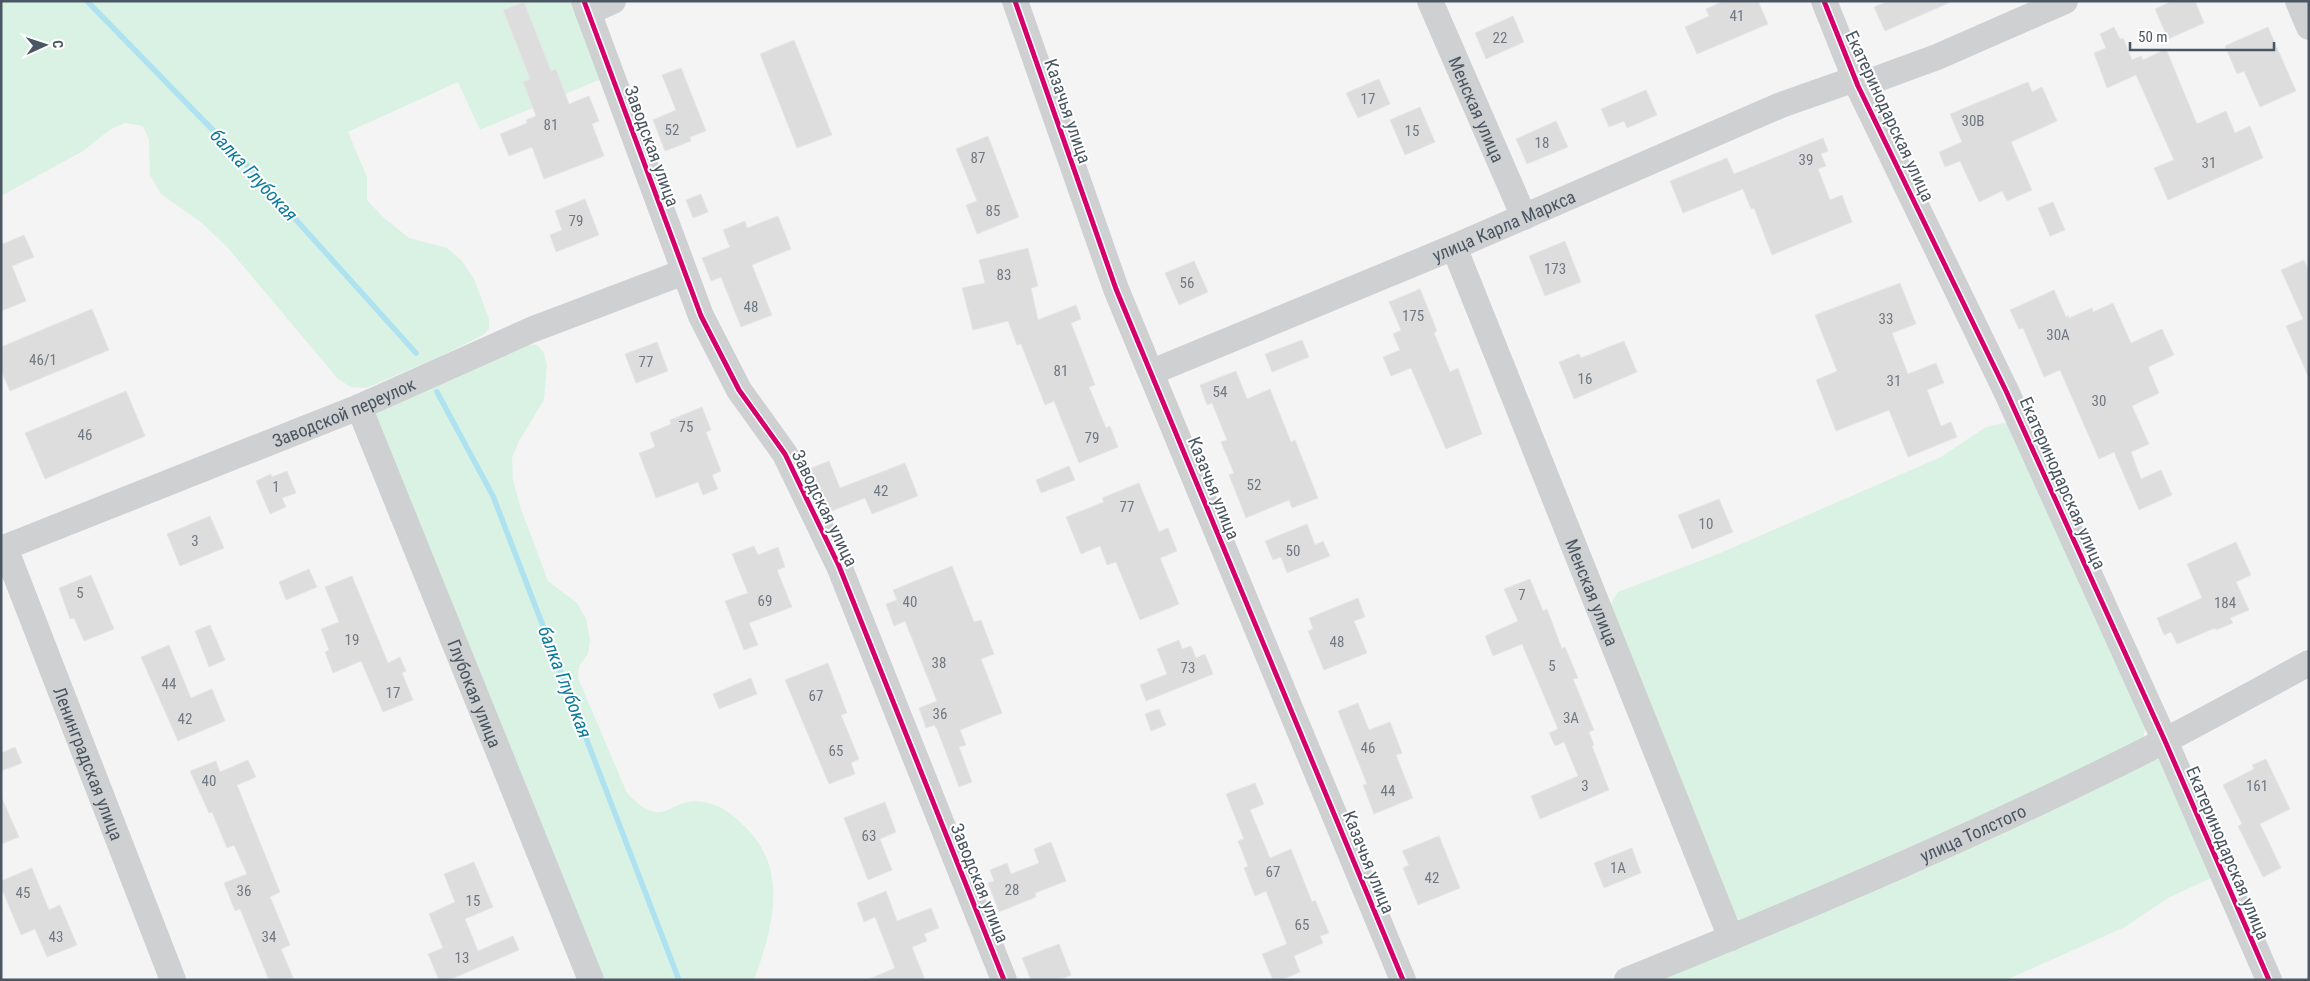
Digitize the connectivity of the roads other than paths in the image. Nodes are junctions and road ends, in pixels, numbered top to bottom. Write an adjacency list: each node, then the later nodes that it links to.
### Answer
1 (613, 1): 7 (street)
2 (1015, 1): 13 (street, Казачья улица)
3 (1430, 1): 10 (street, Менская улица)
4 (1824, 1): 9 (street, Екатеринодарская улица)
5 (2065, 1): 9 (street, улица Карла Маркса)
6 (2298, 1): 8 (street)
7 (586, 6): 12 (street, Заводская улица)
8 (2309, 27)
9 (1856, 82): 10 (street, улица Карла Маркса); 17 (street, Екатеринодарская улица)
10 (1524, 217): 11 (street, улица Карла Маркса)
11 (1454, 247): 13 (street, улица Карла Маркса); 18 (street, Менская улица)
12 (684, 272): 14 (street, Заводской переулок); 21 (street, Заводская улица)
13 (1152, 372): 22 (street, Казачья улица)
14 (359, 407): 15 (street, Заводской переулок); 20 (street, Глубокая улица)
15 (3, 548): 19 (street, Ленинградская улица)
16 (2309, 663): 17 (street, улица Толстого)
17 (2165, 741): 18 (street, улица Толстого); 24 (street, Екатеринодарская улица)
18 (1731, 938): 23 (street, улица Толстого)
19 (173, 980)
20 (591, 980)
21 (1004, 980)
22 (1402, 980)
23 (1627, 980)
24 (2269, 980)

